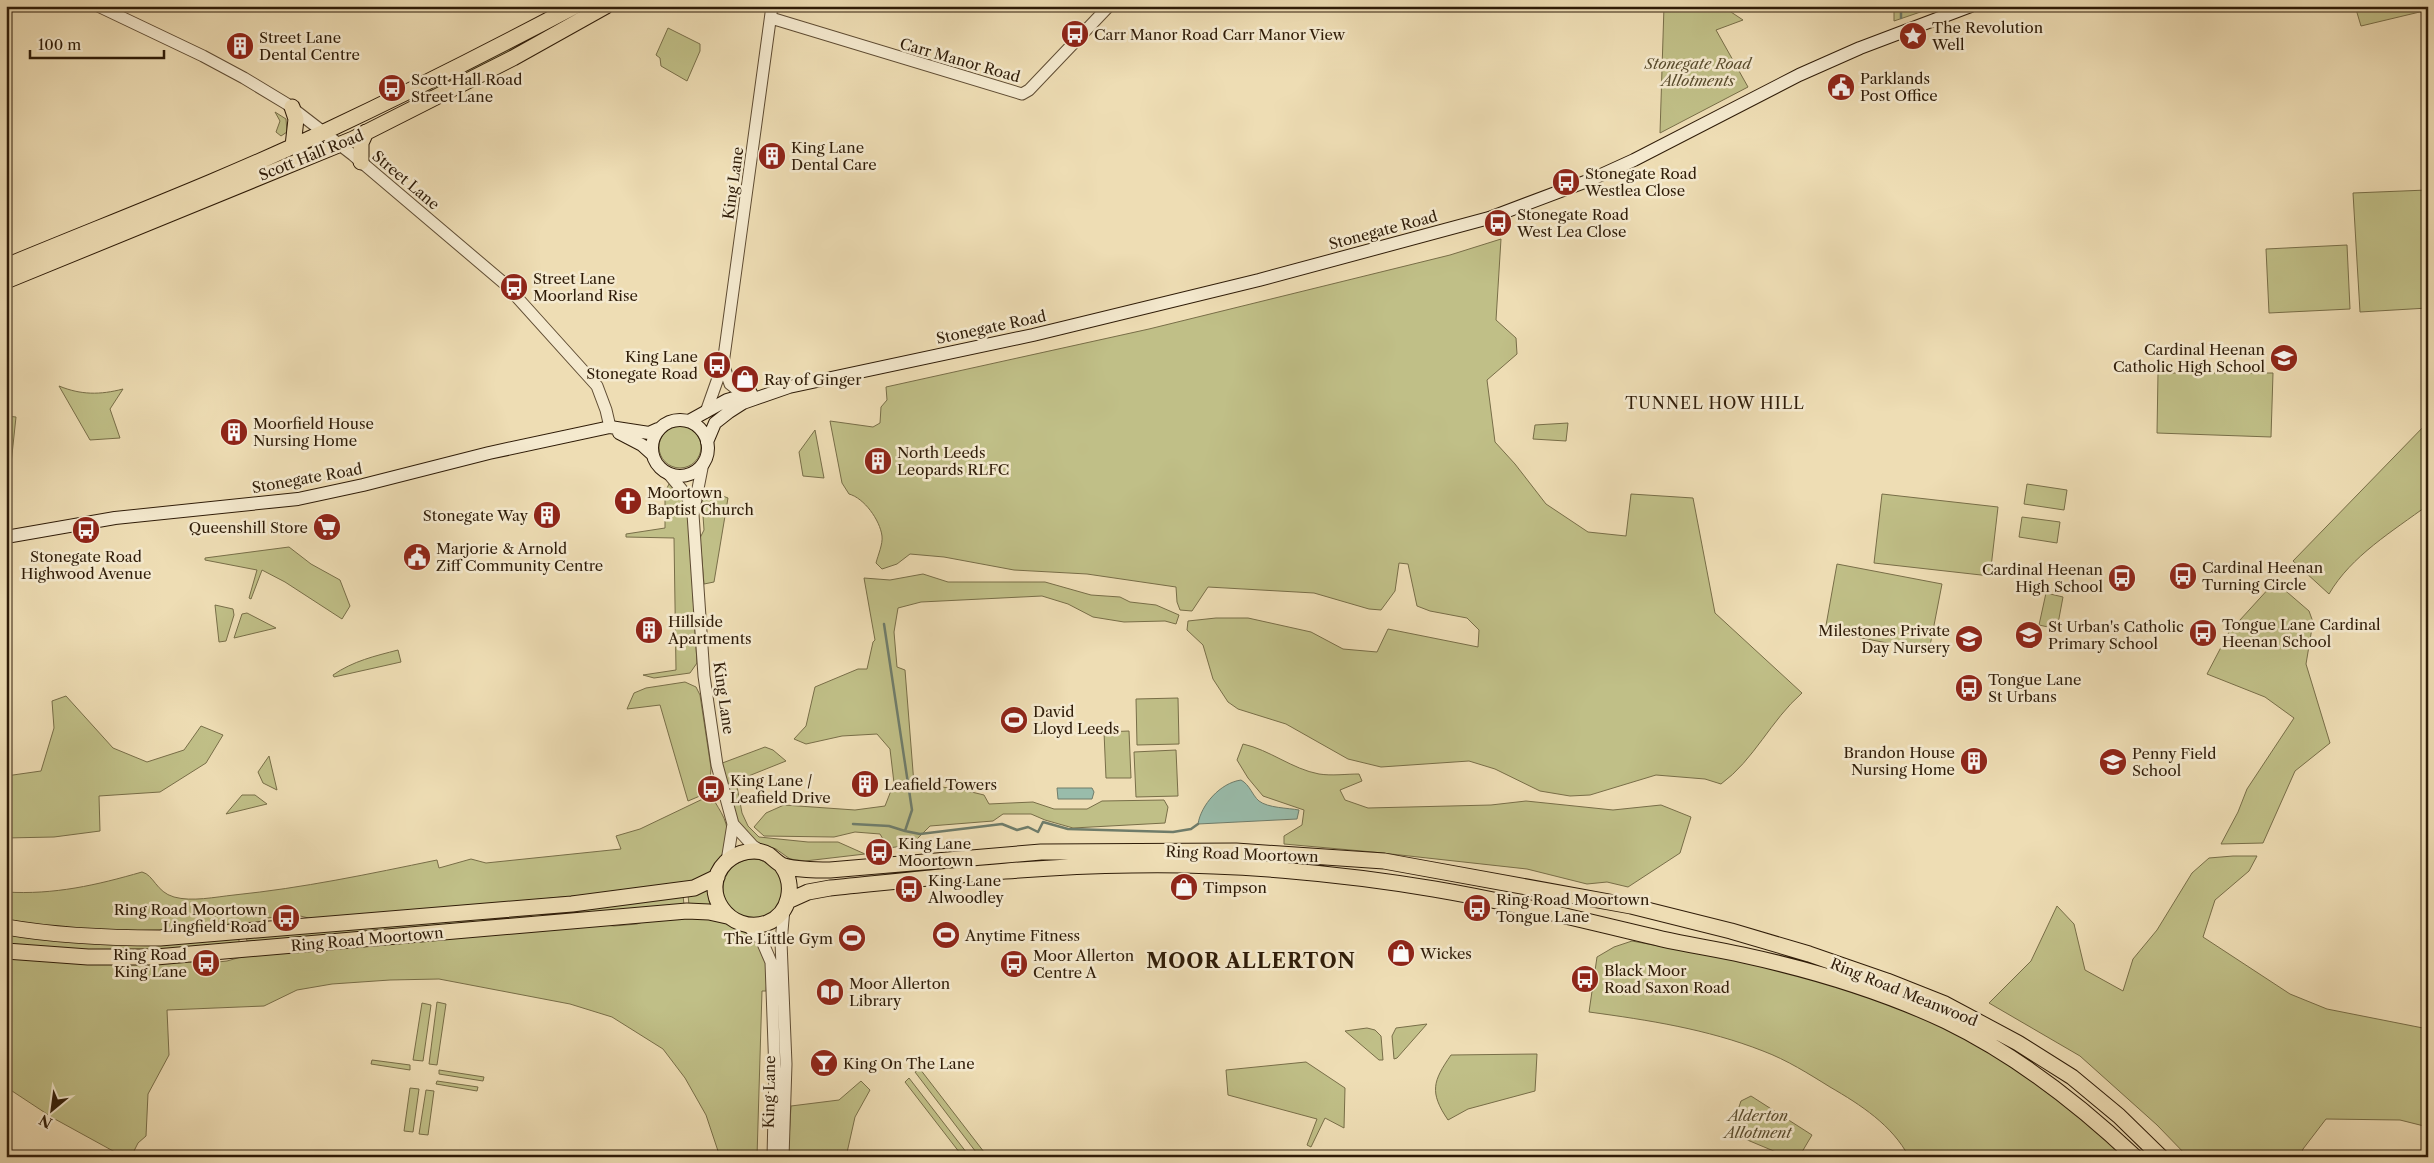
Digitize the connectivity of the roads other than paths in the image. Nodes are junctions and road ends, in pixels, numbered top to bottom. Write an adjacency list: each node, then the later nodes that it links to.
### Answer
1 (98, 6): 8 (street, Street Lane)
2 (575, 6): 9 (highway, Scott Hall Road)
3 (606, 6): 7 (highway, Scott Hall Road)
4 (1109, 6): 6 (street, Carr Manor Road)
5 (1971, 6): 17 (main road, Stonegate Road)
6 (771, 12): 16 (street, King Lane)
7 (433, 98): 9 (highway); 10 (highway, Scott Hall Road)
8 (292, 107): 9 (street, Street Lane); 12 (highway)
9 (324, 132): 11 (street, Street Lane); 12 (highway, Scott Hall Road)
10 (366, 132): 11 (highway, Scott Hall Road); 13 (highway)
11 (339, 144): 13 (street, Street Lane); 15 (highway, Scott Hall Road)
12 (293, 146): 14 (highway, Scott Hall Road)
13 (361, 162): 22 (street, Street Lane)
14 (6, 266)
15 (6, 281)
16 (723, 364): 18 (street); 19 (street, King Lane); 20 (street, King Lane)
17 (772, 392): 18 (main road, Stonegate Road); 19 (main road, Stonegate Road)
18 (744, 395): 19 (main road, Stonegate Road)
19 (728, 406): 20 (main road); 24 (main road)
20 (706, 412): 21 (main road)
21 (688, 421): 23 (main road); 24 (main road)
22 (610, 427): 23 (main road, Stonegate Road); 25 (main road); 29 (main road, Stonegate Road)
23 (658, 429): 25 (main road)
24 (707, 442): 26 (main road)
25 (652, 454): 27 (main road)
26 (703, 462): 27 (main road); 28 (street, King Lane)
27 (668, 473): 28 (street, King Lane)
28 (693, 514): 30 (street, King Lane)
29 (6, 537)
30 (733, 824): 31 (street, King Lane); 32 (street, King Lane)
31 (767, 854): 32 (highway); 33 (highway)
32 (727, 861): 34 (highway)
33 (782, 866): 35 (highway); 37 (highway, Ring Road Moortown)
34 (717, 877): 36 (highway); 39 (highway, Ring Road Moortown)
35 (786, 905): 38 (highway); 40 (highway, Ring Road Moortown); 43 (street, King Lane)
36 (727, 916): 38 (highway); 41 (highway, Ring Road Moortown)
37 (1697, 922): 45 (highway, Ring Road Meanwood)
38 (748, 926): 42 (street, King Lane)
39 (6, 927)
40 (1668, 940): 44 (highway, Ring Road Meanwood)
41 (6, 951)
42 (772, 1157)
43 (783, 1157)
44 (2135, 1157)
45 (2161, 1157)

